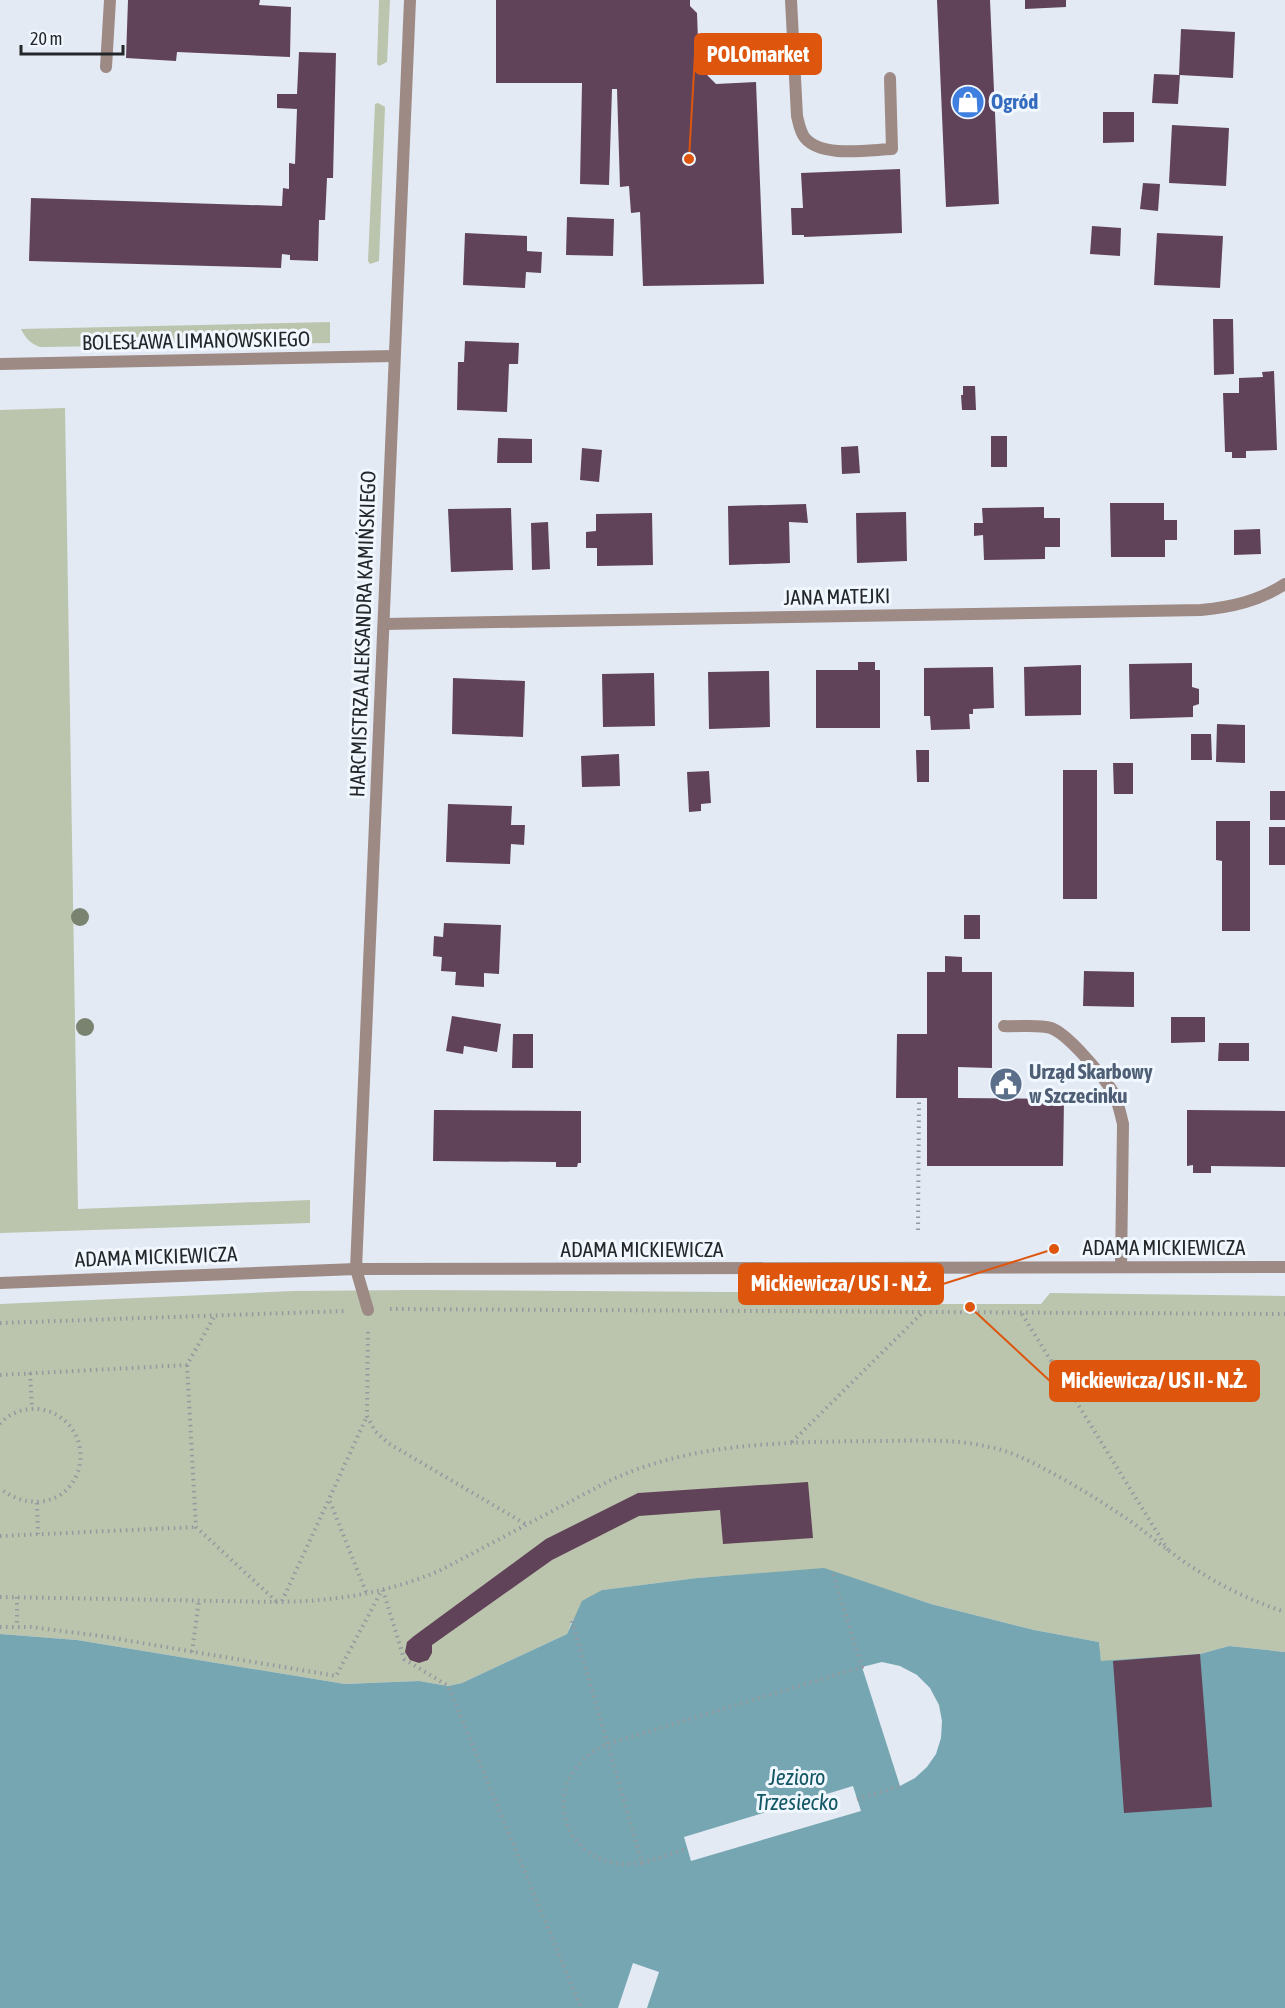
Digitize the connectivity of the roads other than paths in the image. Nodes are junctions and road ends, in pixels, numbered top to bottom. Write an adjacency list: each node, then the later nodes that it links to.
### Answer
1 (110, 0): 4 (street)
2 (410, 0): 6 (street, HARCMISTRZA ALEKSANDRA KAMIŃSKIEGO)
3 (791, 0): 5 (street)
4 (106, 67)
5 (890, 78)
6 (394, 356): 7 (street, BOLESŁAWA LIMANOWSKIEGO); 9 (street, HARCMISTRZA ALEKSANDRA KAMIŃSKIEGO)
7 (0, 364)
8 (1285, 584): 9 (street, JANA MATEJKI)
9 (384, 624): 13 (street, HARCMISTRZA ALEKSANDRA KAMIŃSKIEGO)
10 (1004, 1026): 11 (street)
11 (1121, 1267): 12 (street, ADAMA MICKIEWICZA); 13 (street, ADAMA MICKIEWICZA)
12 (1285, 1267)
13 (356, 1269): 14 (street, ADAMA MICKIEWICZA); 15 (street, HARCMISTRZA ALEKSANDRA KAMIŃSKIEGO)
14 (0, 1283)
15 (368, 1310)

